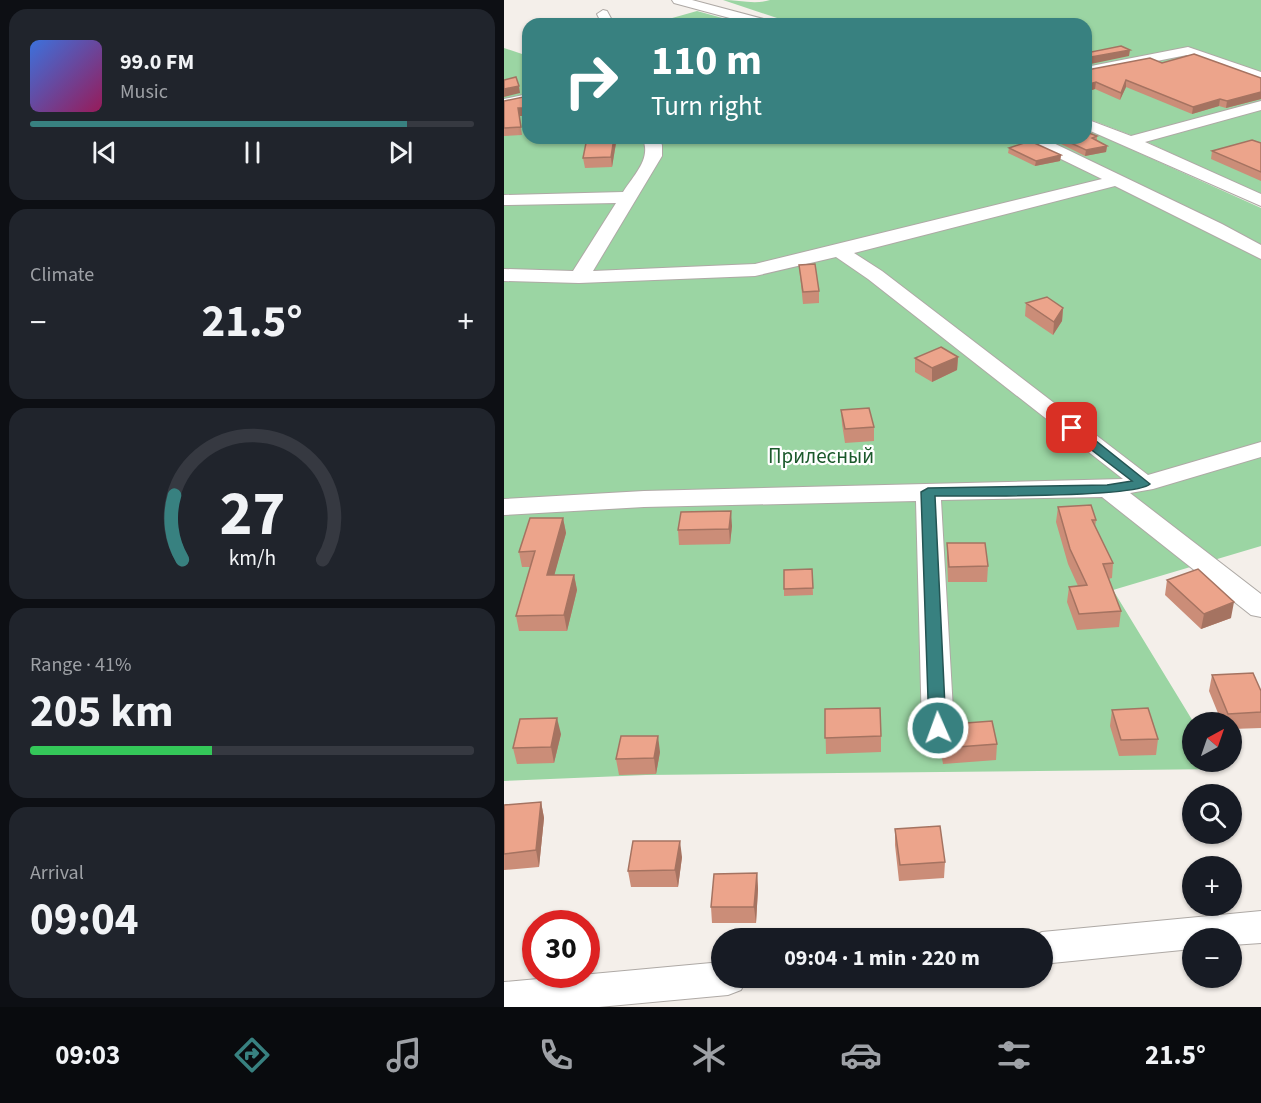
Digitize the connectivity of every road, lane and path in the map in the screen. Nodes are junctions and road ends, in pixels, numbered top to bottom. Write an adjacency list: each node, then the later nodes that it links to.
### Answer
1 (678, 0): 2 (street)
2 (744, 18)
3 (1092, 70): 4 (street)
4 (1261, 77)
5 (522, 99): 6 (street)
6 (504, 103)
7 (1261, 105): 9 (street)
8 (1092, 125): 9 (street)
9 (1130, 141): 15 (street)
10 (653, 144): 13 (street)
11 (1043, 144): 12 (street)
12 (1118, 180): 16 (street); 17 (street)
13 (630, 197): 14 (street); 19 (street)
14 (504, 200)
15 (1261, 201)
16 (839, 251): 19 (street); 21 (street)
17 (1261, 253)
18 (504, 276): 19 (street)
19 (579, 277)
20 (1261, 449): 21 (street)
21 (1144, 484): 22 (street)
22 (1107, 489): 23 (street); 25 (street)
23 (928, 492): 24 (street); 26 (street)
24 (504, 507)
25 (1261, 608)
26 (938, 728)
27 (1261, 927): 28 (street)
28 (1053, 947)
29 (711, 980): 30 (street)
30 (504, 999)

